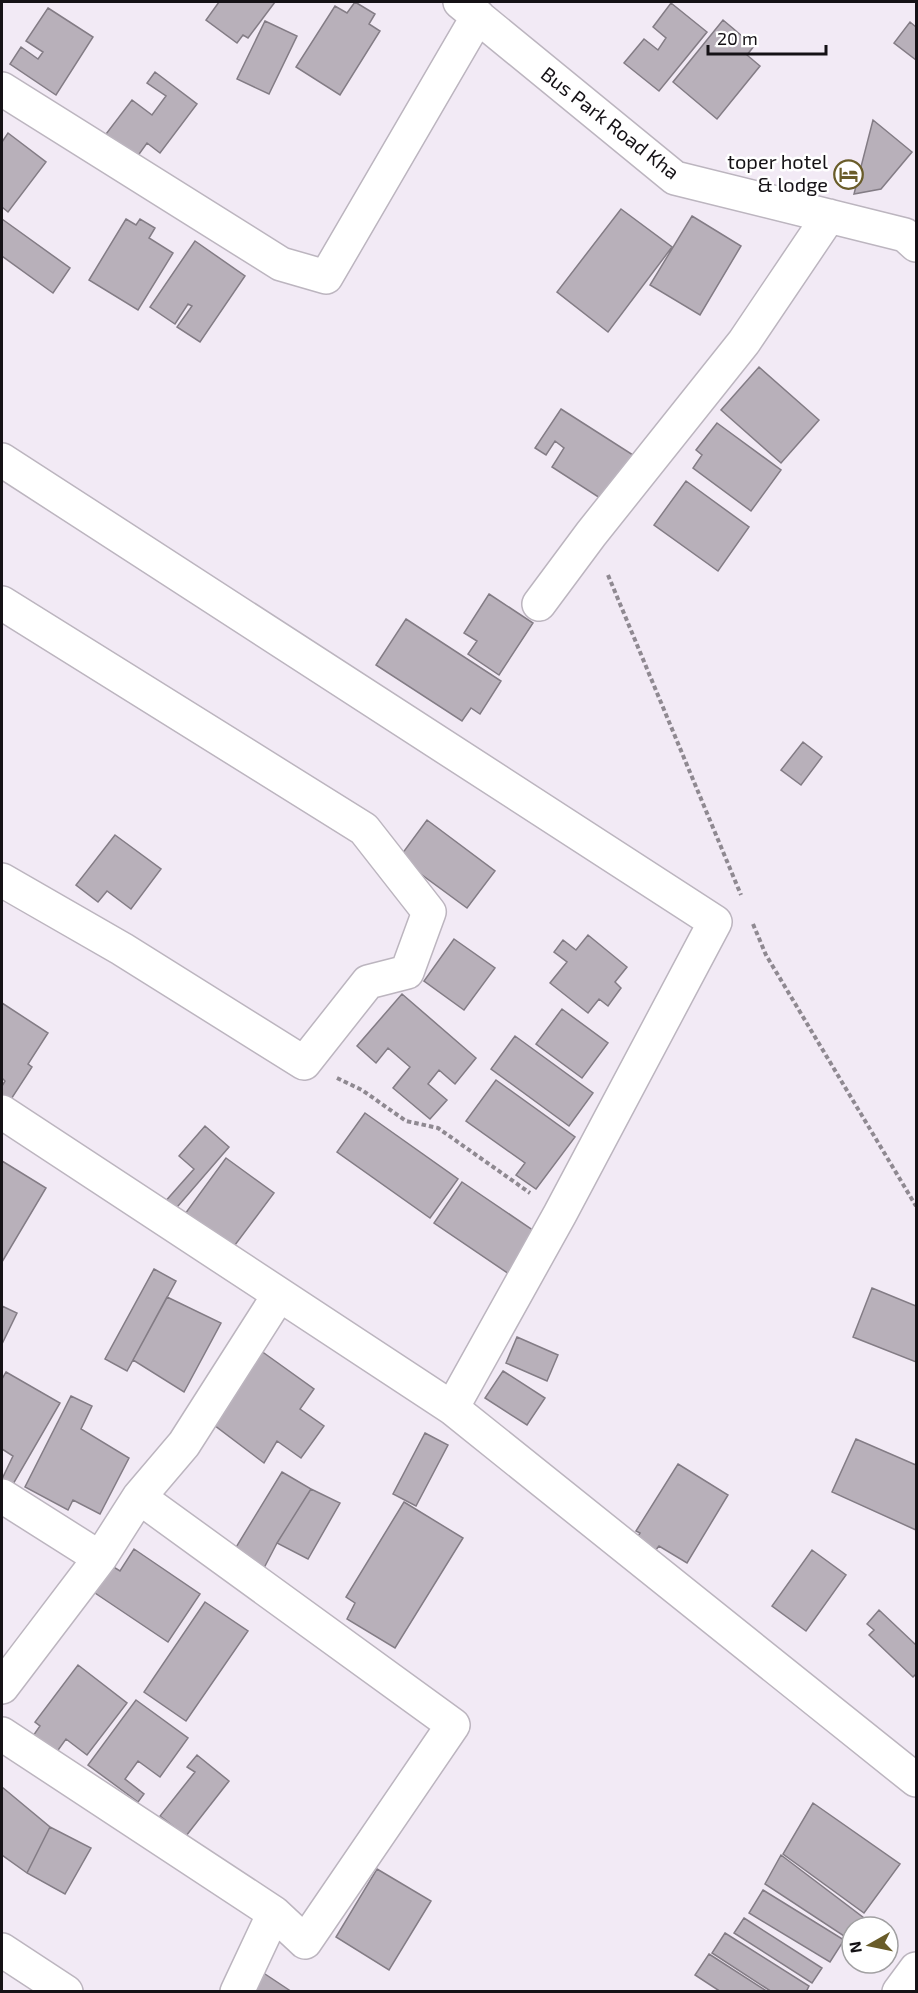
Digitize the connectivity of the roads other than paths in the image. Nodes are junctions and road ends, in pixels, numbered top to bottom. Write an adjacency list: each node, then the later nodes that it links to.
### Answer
1 (469, 9): 2 (street); 3 (street, Bus Park Road Kha)
2 (2, 89)
3 (829, 216): 4 (street, Bus Park Road Kha); 7 (street)
4 (916, 245)
5 (2, 460): 11 (street)
6 (2, 603): 8 (street)
7 (539, 604)
8 (2, 880)
9 (2, 1112): 10 (street)
10 (279, 1295): 11 (street); 13 (street)
11 (452, 1408): 17 (street)
12 (2, 1496): 14 (street)
13 (139, 1497): 14 (street); 18 (street)
14 (100, 1558): 15 (street)
15 (2, 1687)
16 (2, 1734): 18 (street)
17 (916, 1780)
18 (274, 1912): 22 (street)
19 (2, 1950): 21 (street)
20 (916, 1969): 23 (street)
21 (66, 1992)
22 (237, 1992)
23 (899, 1992)

